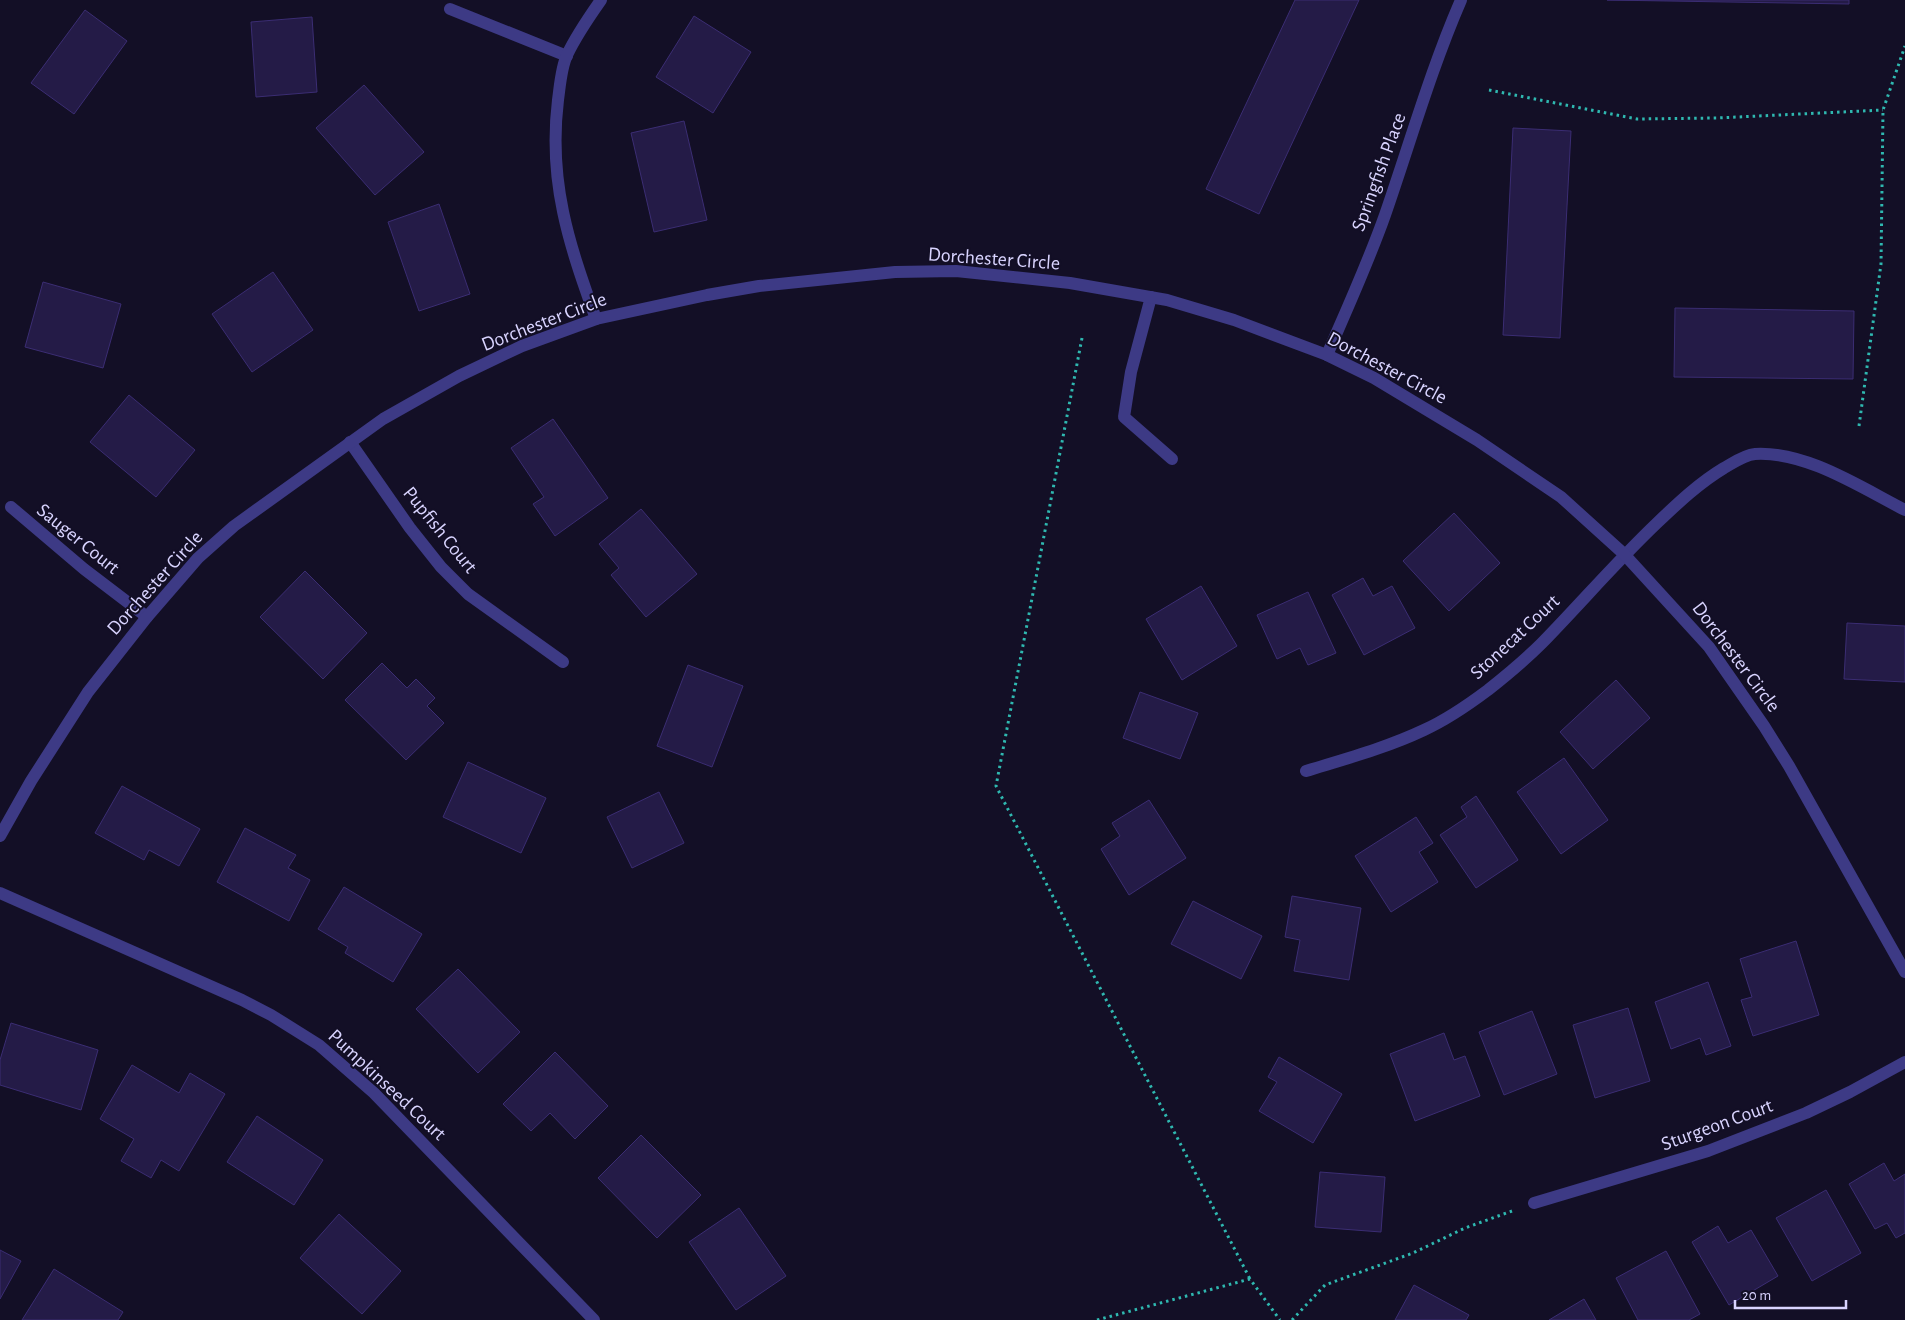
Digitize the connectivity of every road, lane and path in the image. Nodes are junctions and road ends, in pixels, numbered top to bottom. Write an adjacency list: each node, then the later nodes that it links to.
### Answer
1 (601, 0): 5 (street)
2 (1461, 0): 11 (street, Springfish Place)
3 (450, 9): 5 (street)
4 (1905, 46): 7 (path)
5 (567, 56): 9 (street)
6 (1490, 90): 7 (path)
7 (1883, 110): 12 (path)
8 (1151, 297): 9 (street, Dorchester Circle); 11 (street, Dorchester Circle); 14 (street)
9 (596, 319): 13 (street, Dorchester Circle)
10 (1082, 338): 26 (path)
11 (1327, 355): 17 (street, Dorchester Circle)
12 (1859, 426)
13 (350, 442): 18 (street, Dorchester Circle); 19 (street, Pupfish Court)
14 (1172, 459)
15 (11, 507): 18 (street, Sauger Court)
16 (1905, 510): 17 (street)
17 (1624, 554): 20 (street, Stonecat Court); 23 (street, Dorchester Circle)
18 (147, 617): 21 (street, Dorchester Circle)
19 (563, 662)
20 (1306, 771)
21 (0, 836)
22 (0, 893): 27 (street, Pumpkinseed Court)
23 (1905, 972)
24 (1905, 1062): 25 (street, Sturgeon Court)
25 (1534, 1203): 30 (path)
26 (1250, 1279): 28 (path); 29 (path)
27 (594, 1320)
28 (1097, 1320)
29 (1280, 1320)
30 (1292, 1320)

